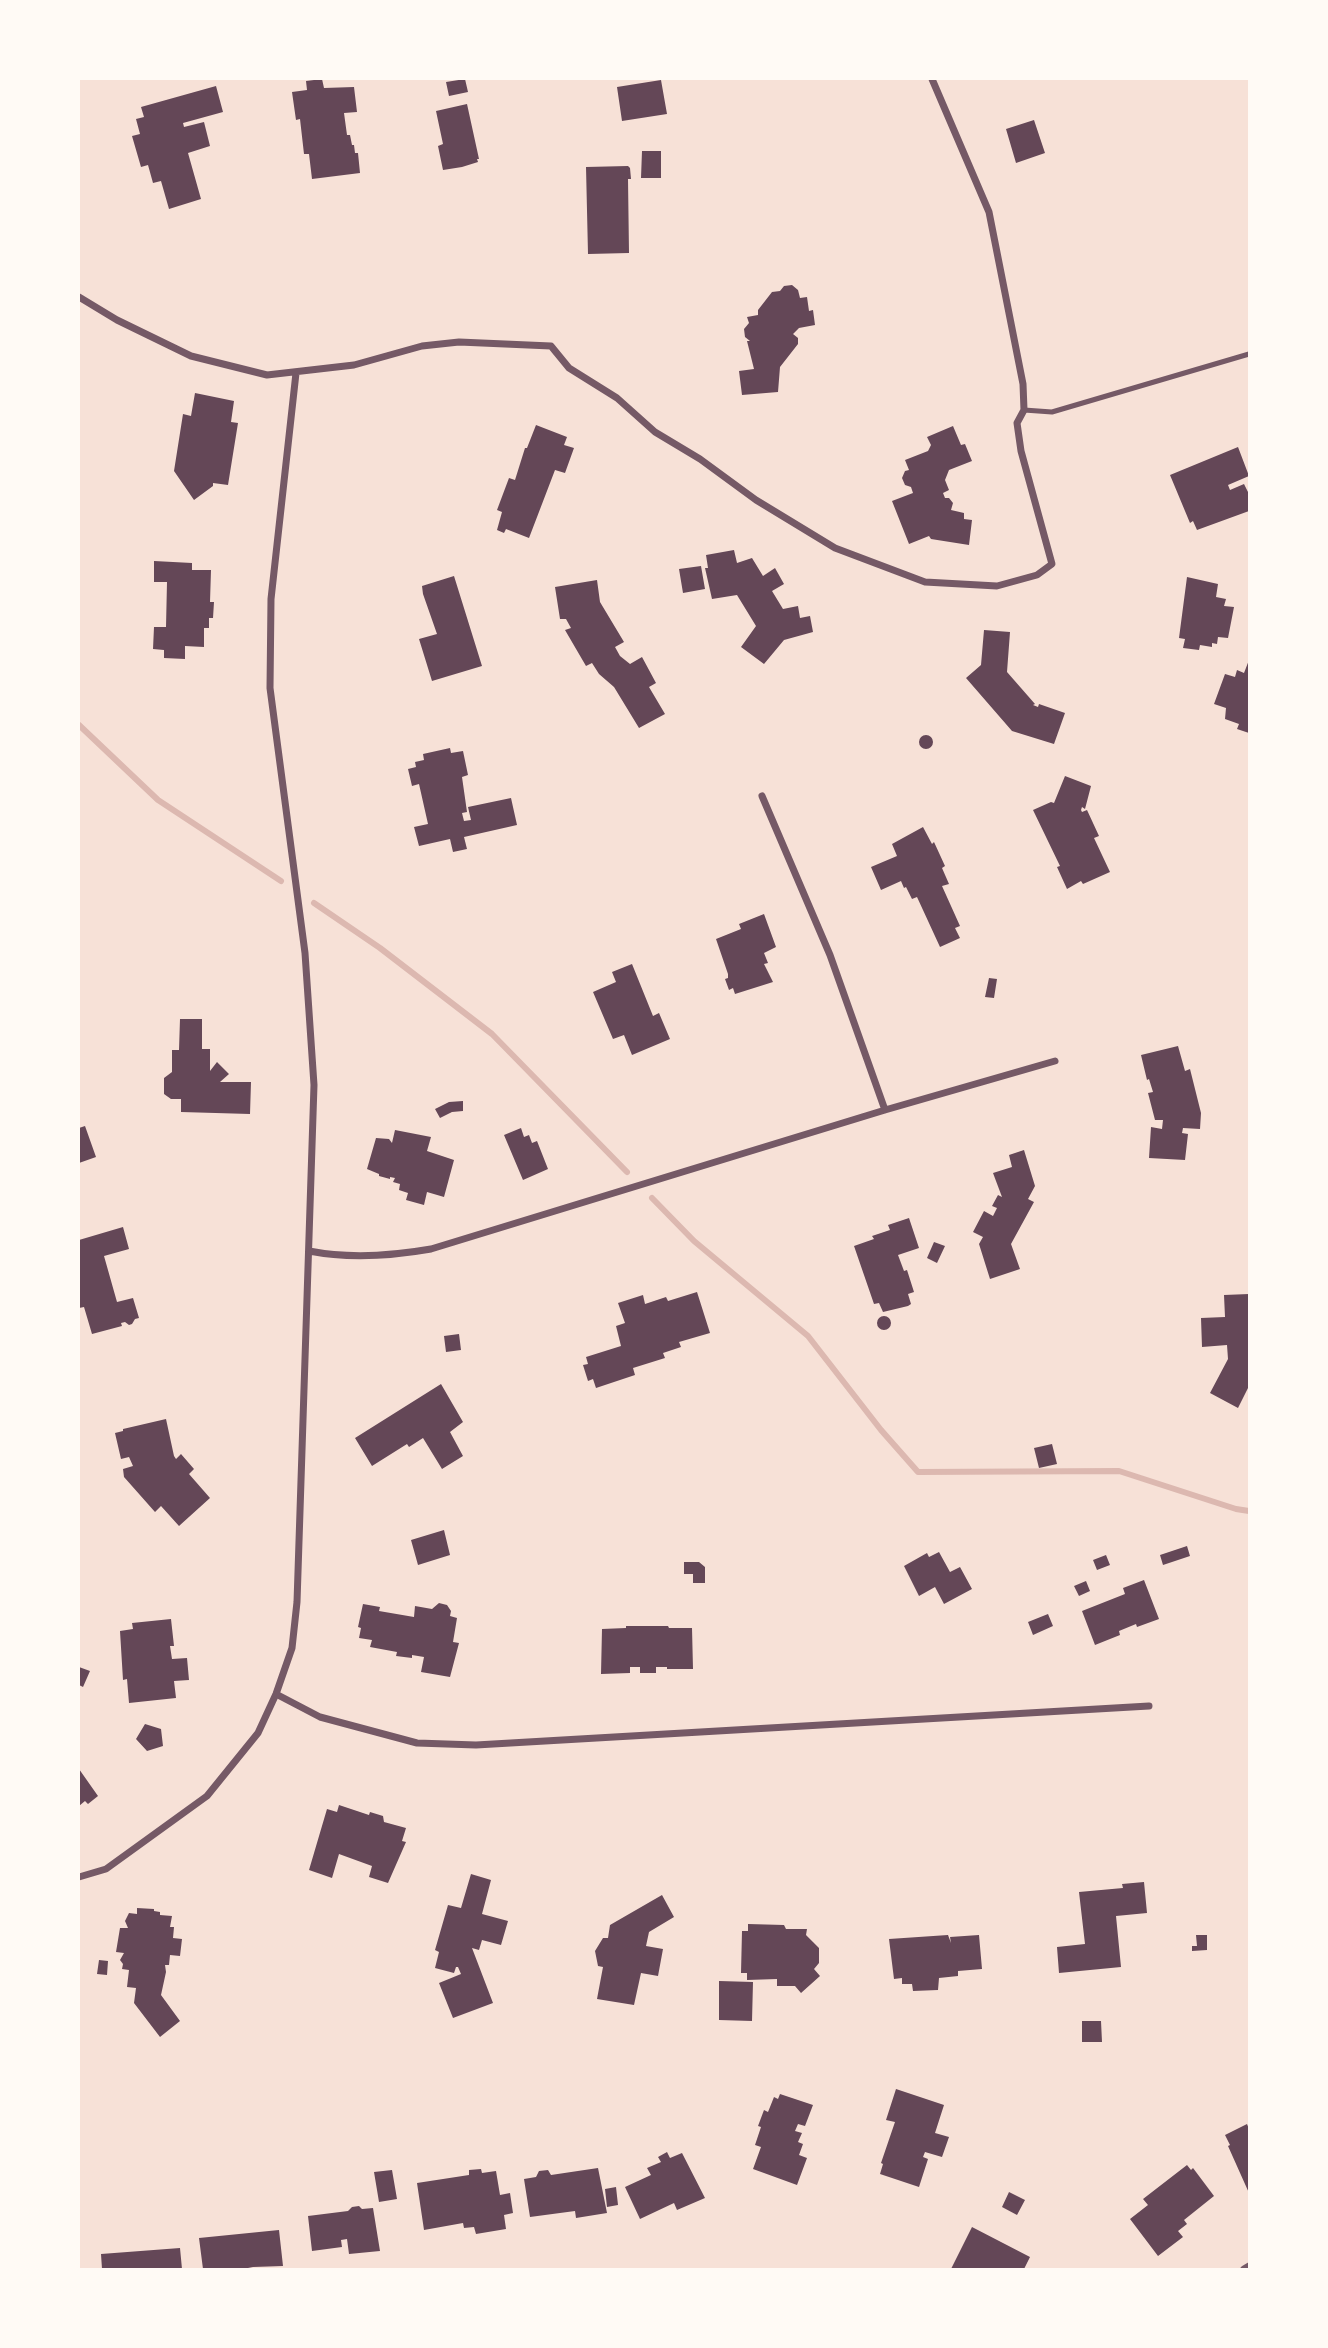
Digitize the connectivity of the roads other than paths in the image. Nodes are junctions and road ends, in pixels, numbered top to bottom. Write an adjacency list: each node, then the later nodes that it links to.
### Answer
1 (932, 79): 5 (street)
2 (79, 297): 4 (street)
3 (1249, 354): 5 (lane)
4 (296, 373): 5 (street); 9 (street)
5 (1024, 410)
6 (762, 796): 8 (street)
7 (1055, 1061): 8 (street)
8 (885, 1110): 9 (street)
9 (309, 1251): 10 (street)
10 (276, 1694): 11 (street); 12 (street)
11 (1149, 1706)
12 (79, 1877)
13 (1249, 2266): 14 (street)
14 (1244, 2269)

